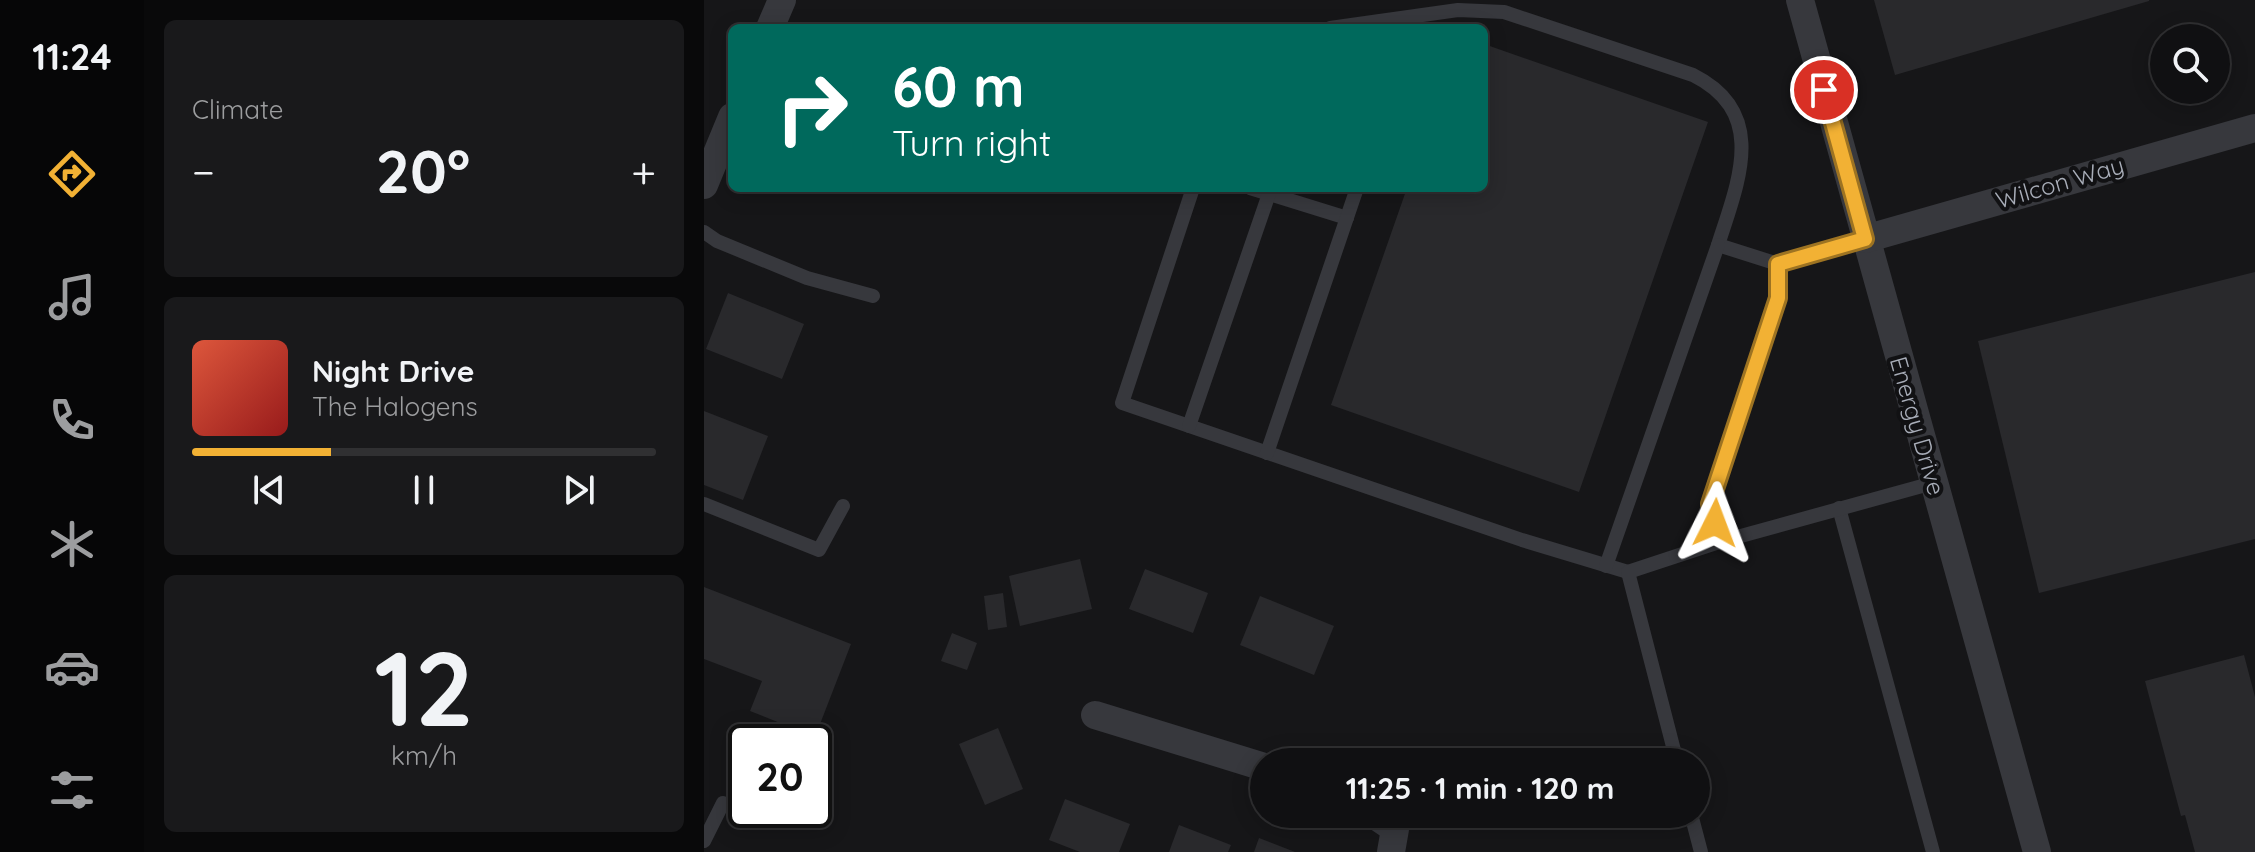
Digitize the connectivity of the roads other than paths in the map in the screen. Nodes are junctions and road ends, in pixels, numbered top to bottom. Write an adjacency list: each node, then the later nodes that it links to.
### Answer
1 (782, 0): 4 (street)
2 (1800, 0): 15 (street, Energy Drive)
3 (1401, 23): 16 (lane)
4 (772, 24)
5 (728, 124): 7 (street)
6 (2255, 128): 15 (street, Wilcon Way)
7 (710, 155): 8 (street)
8 (704, 185)
9 (1192, 192): 19 (lane)
10 (1270, 192): 19 (lane)
11 (1273, 192): 13 (lane)
12 (1356, 192): 13 (lane)
13 (1347, 218): 20 (lane)
14 (704, 232): 18 (lane)
15 (1865, 239): 17 (lane); 21 (street, Energy Drive)
16 (1718, 245): 17 (lane); 26 (lane)
17 (1778, 264): 25 (lane)
18 (873, 296)
19 (1189, 426): 20 (lane)
20 (1267, 453): 26 (lane)
21 (1933, 483): 24 (lane); 38 (street, Energy Drive)
22 (704, 504): 23 (lane)
23 (843, 506)
24 (1839, 508): 25 (lane); 37 (lane)
25 (1719, 542): 27 (lane)
26 (1606, 566): 27 (lane)
27 (1628, 572): 29 (lane)
28 (1095, 715): 30 (street)
29 (1673, 748)
30 (1250, 763)
31 (723, 803): 34 (lane)
32 (1394, 828): 35 (street)
33 (1695, 828): 36 (lane)
34 (704, 841)
35 (1391, 852)
36 (1701, 852)
37 (1933, 852)
38 (2037, 852)

